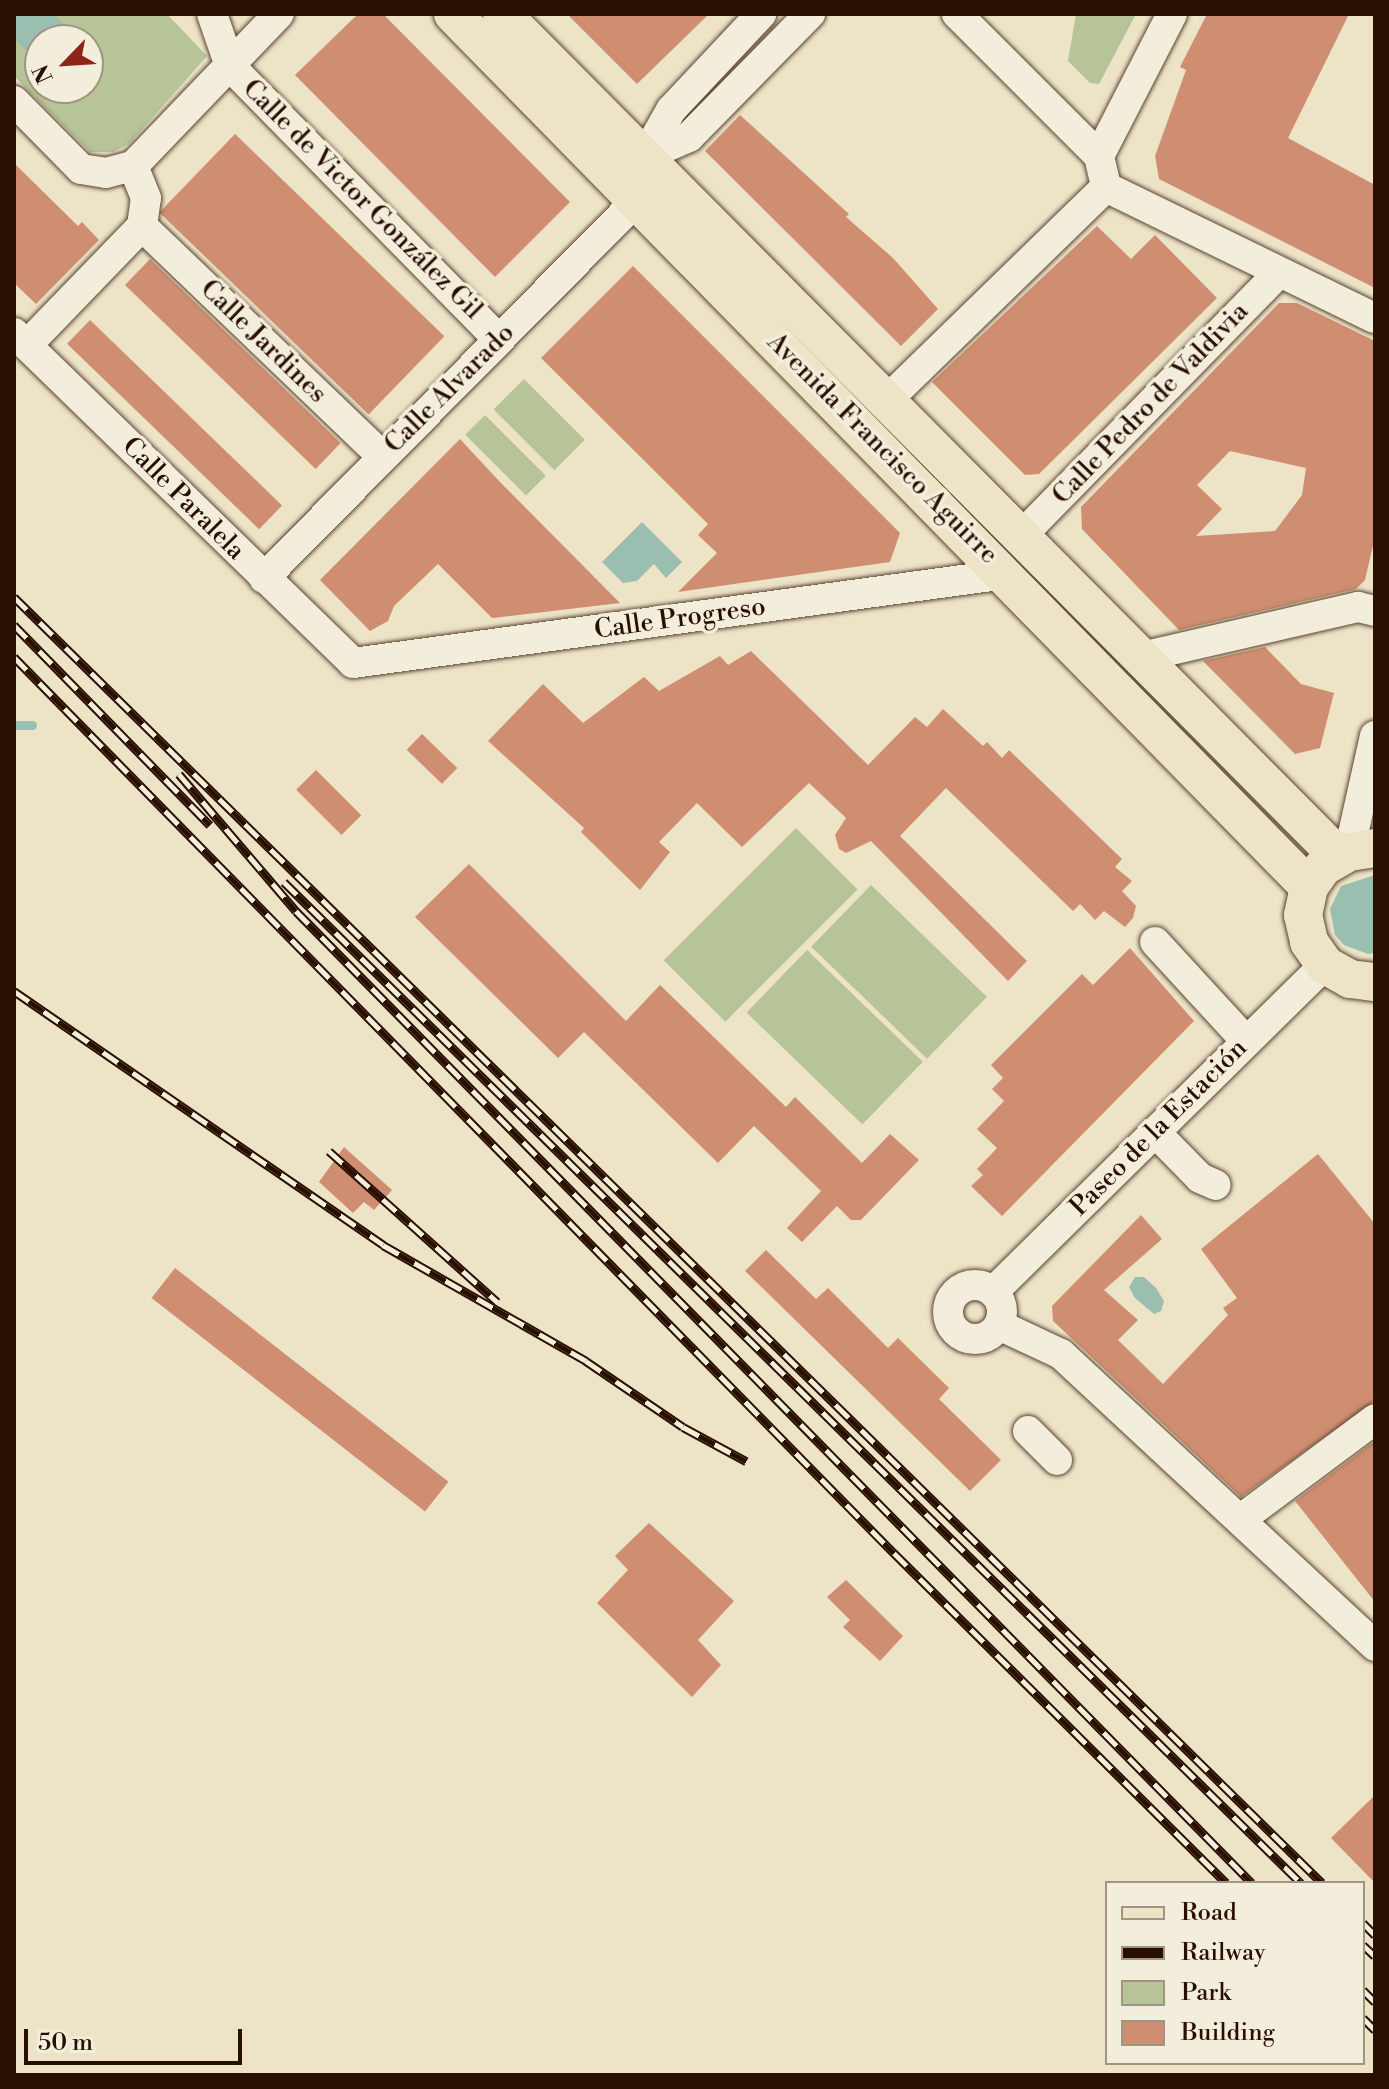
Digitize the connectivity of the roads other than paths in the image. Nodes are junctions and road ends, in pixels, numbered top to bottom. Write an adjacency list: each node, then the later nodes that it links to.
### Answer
1 (212, 14): 9 (street, Calle de Victor González Gil)
2 (279, 14): 9 (street)
3 (453, 14): 15 (main road, Avenida Francisco Aguirre)
4 (502, 14): 11 (main road, Avenida Francisco Aguirre)
5 (810, 14): 11 (street)
6 (957, 14): 12 (street)
7 (1172, 14): 12 (street)
8 (745, 19): 11 (street)
9 (230, 66): 13 (street); 20 (street, Calle de Victor González Gil)
10 (14, 101): 13 (street)
11 (645, 156): 21 (main road, Avenida Francisco Aguirre)
12 (1099, 156): 14 (street)
13 (133, 166): 16 (street)
14 (1106, 187): 17 (street); 21 (street)
15 (637, 200): 20 (street, Calle Alvarado); 24 (main road, Avenida Francisco Aguirre)
16 (142, 226): 19 (street); 22 (street, Calle Jardines)
17 (1279, 273): 18 (street); 23 (street, Calle Pedro de Valdivia)
18 (1375, 318)
19 (20, 339): 25 (street, Calle Paralela)
20 (499, 340): 22 (street, Calle Alvarado)
21 (886, 401): 23 (main road, Avenida Francisco Aguirre)
22 (383, 457): 25 (street, Calle Alvarado)
23 (1022, 535): 27 (main road, Avenida Francisco Aguirre)
24 (1006, 574): 28 (street, Calle Progreso); 31 (main road, Avenida Francisco Aguirre)
25 (264, 578): 28 (street, Calle Paralela)
26 (1375, 611): 27 (street)
27 (1141, 657): 30 (main road, Avenida Francisco Aguirre)
28 (353, 663)
29 (1375, 736): 30 (street)
30 (1354, 852): 31 (main road)
31 (1309, 887): 33 (main road)
32 (1155, 942): 35 (street)
33 (1325, 965): 34 (main road); 35 (street, Paseo de la Estación)
34 (1375, 982)
35 (1246, 1041): 36 (street, Paseo de la Estación)
36 (1155, 1132): 37 (street); 38 (street, Paseo de la Estación)
37 (1216, 1185)
38 (993, 1292): 39 (street); 39 (street)
39 (999, 1325): 43 (street)
40 (1375, 1419): 43 (street)
41 (1028, 1431): 42 (street)
42 (1057, 1460)
43 (1241, 1519): 44 (street)
44 (1375, 1646)

